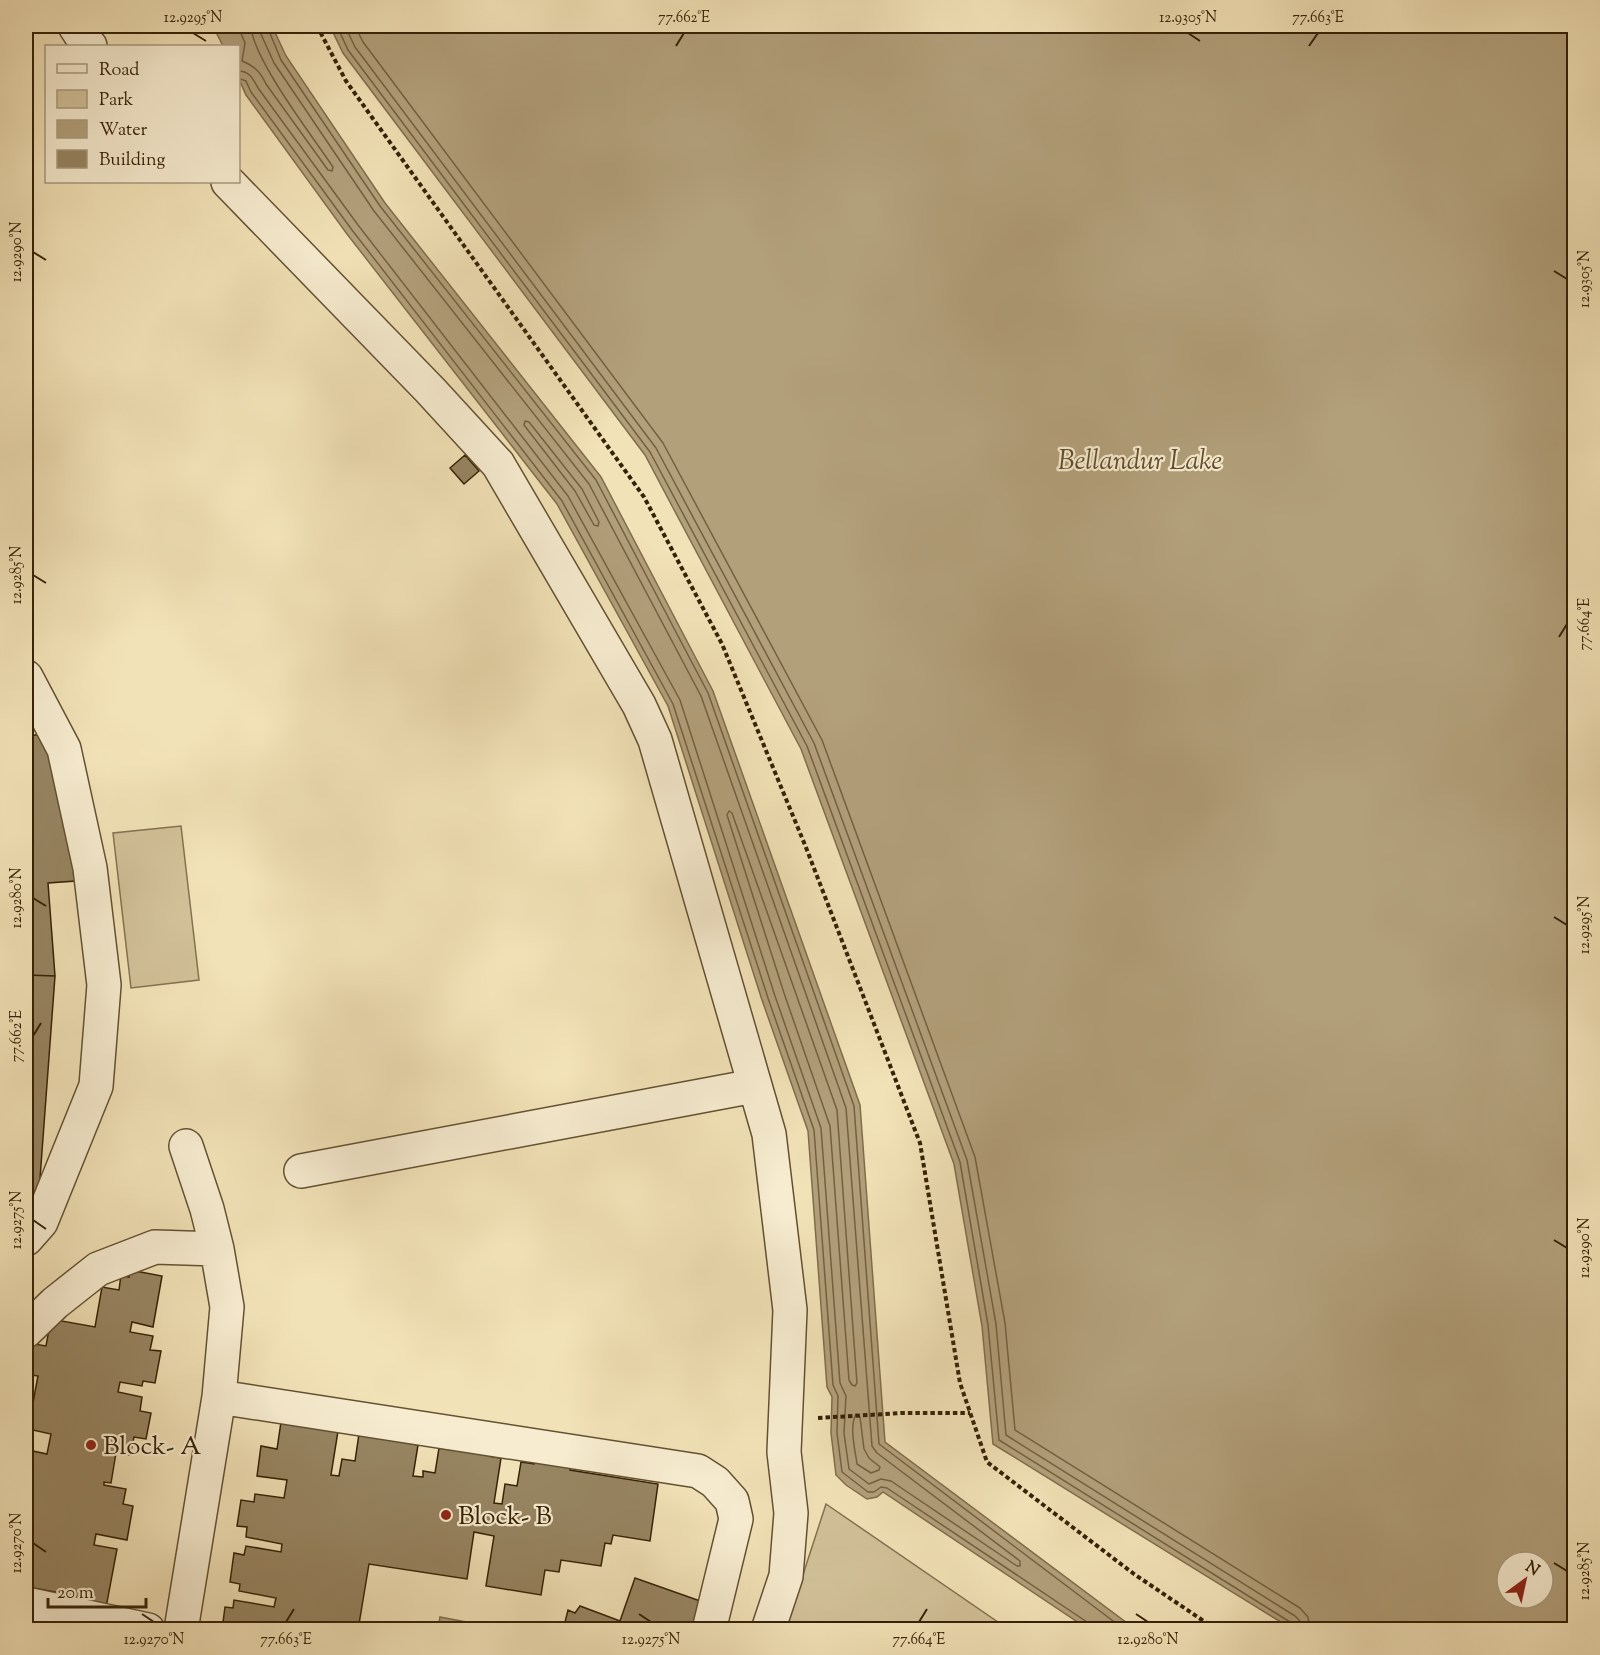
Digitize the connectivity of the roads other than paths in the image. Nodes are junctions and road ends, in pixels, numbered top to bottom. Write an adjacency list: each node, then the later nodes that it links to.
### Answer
1 (75, 26): 2 (street)
2 (89, 45)
3 (229, 183): 5 (street)
4 (26, 677): 8 (street)
5 (754, 1086): 7 (street); 16 (street)
6 (186, 1146): 9 (street)
7 (301, 1171)
8 (26, 1239)
9 (216, 1249): 10 (street); 11 (street)
10 (26, 1331)
11 (219, 1397): 14 (street); 15 (street)
12 (26, 1604): 13 (street)
13 (148, 1629)
14 (181, 1629)
15 (709, 1629)
16 (768, 1629)

